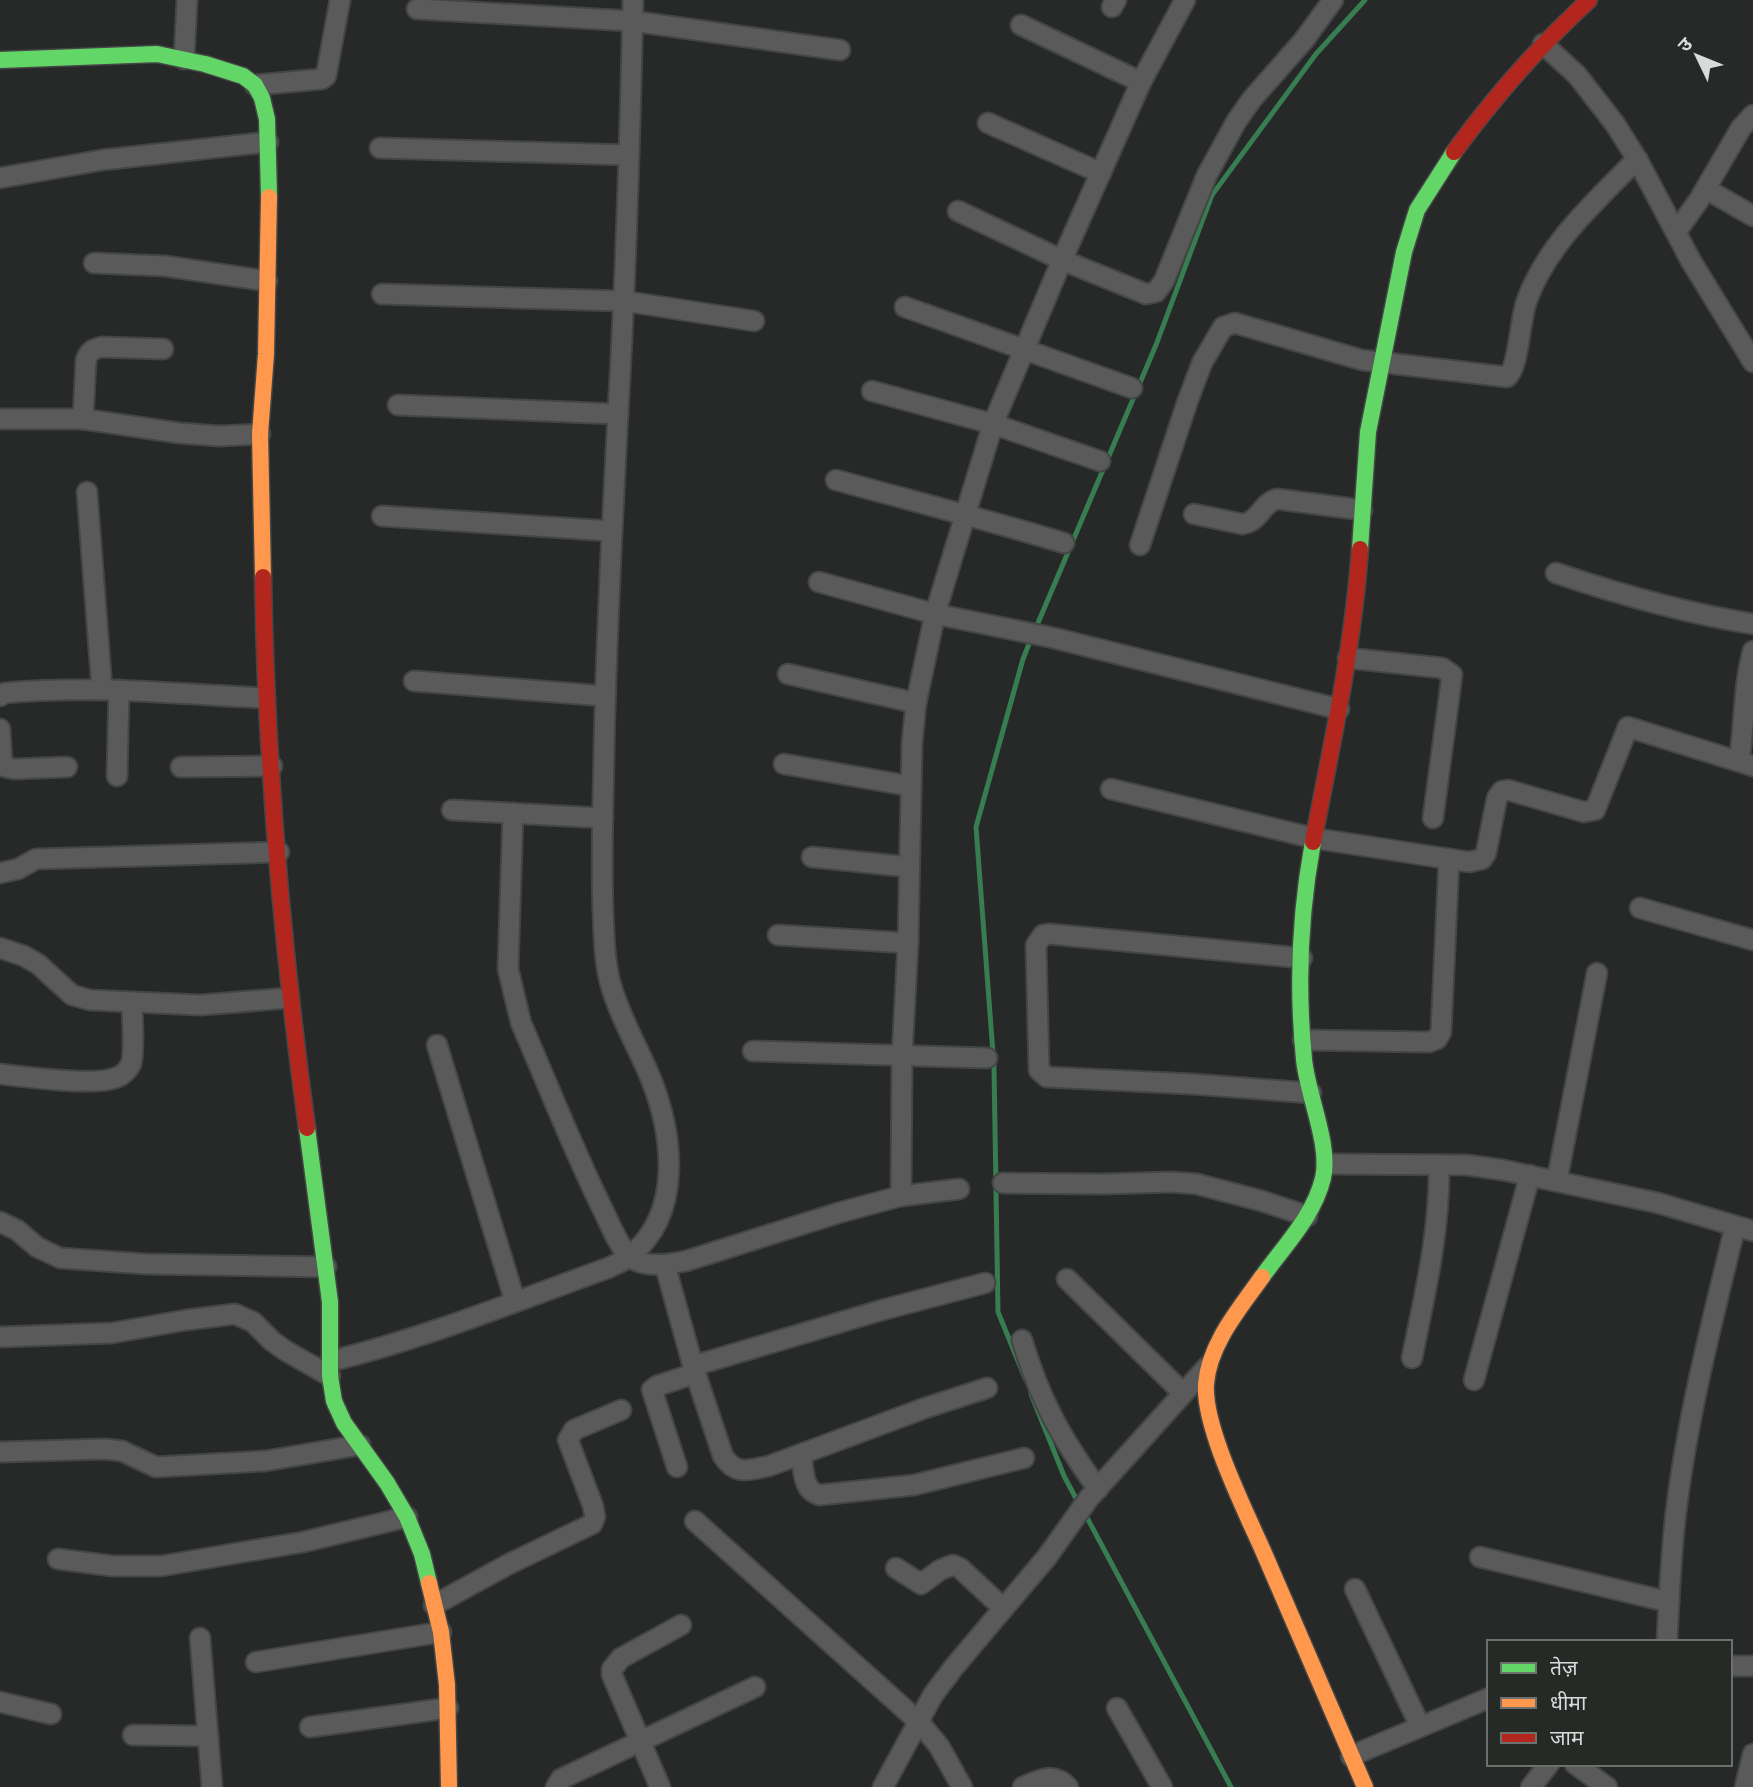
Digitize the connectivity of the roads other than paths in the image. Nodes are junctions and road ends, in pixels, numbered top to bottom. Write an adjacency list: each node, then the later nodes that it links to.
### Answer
1 (187, 0): 12 (street)
2 (340, 0): 15 (street)
3 (633, 0): 8 (street)
4 (1185, 0): 14 (street)
5 (1333, 0): 28 (street)
6 (1589, 0): 10 (street)
7 (417, 9): 8 (street)
8 (632, 21): 11 (street); 20 (street)
9 (1021, 25): 14 (street)
10 (1543, 44): 21 (street); 37 (street)
11 (840, 50)
12 (184, 59): 13 (street); 15 (street)
13 (0, 60)
14 (1141, 82): 22 (street)
15 (255, 85): 18 (street)
16 (1753, 115): 24 (street)
17 (988, 123): 22 (street)
18 (268, 142): 23 (street); 30 (street)
19 (380, 148): 20 (street)
20 (629, 155): 32 (street)
21 (1637, 159): 27 (street); 37 (street)
22 (1101, 173): 28 (street)
23 (0, 178)
24 (1706, 189): 26 (street); 27 (street)
25 (958, 212): 28 (street)
26 (1753, 216)
27 (1676, 232): 38 (street)
28 (1062, 260): 36 (street)
29 (94, 263): 30 (street)
30 (267, 281): 46 (street)
31 (382, 294): 32 (street)
32 (624, 300): 34 (street); 42 (street)
33 (905, 307): 36 (street)
34 (754, 321)
35 (163, 349): 44 (street)
36 (1024, 349): 39 (street); 45 (street)
37 (1381, 362): 50 (street); 56 (street)
38 (1753, 362)
39 (1132, 388)
40 (872, 391): 45 (street)
41 (398, 405): 42 (street)
42 (618, 414): 54 (street)
43 (0, 419): 44 (street)
44 (83, 419): 46 (street)
45 (993, 424): 47 (street); 51 (street)
46 (260, 434): 68 (street)
47 (1100, 461)
48 (836, 480): 51 (street)
49 (87, 492): 65 (street)
50 (1362, 510): 52 (street); 62 (street)
51 (964, 514): 55 (street); 59 (street)
52 (1195, 514)
53 (382, 516): 54 (street)
54 (611, 531): 67 (street)
55 (1064, 542)
56 (1140, 545)
57 (1556, 573): 60 (street)
58 (819, 582): 59 (street)
59 (935, 614): 69 (street); 70 (street)
60 (1753, 624)
61 (1753, 651): 72 (street)
62 (1349, 658): 70 (street); 83 (street)
63 (788, 674): 69 (street)
64 (414, 681): 67 (street)
65 (110, 690): 66 (street); 68 (street); 77 (street)
66 (0, 696)
67 (605, 696): 82 (street)
68 (265, 698): 75 (street)
69 (916, 703): 78 (street)
70 (1339, 709): 84 (street)
71 (0, 729): 76 (street)
72 (1746, 763): 87 (street)
73 (784, 764): 78 (street)
74 (181, 766): 75 (street)
75 (272, 766): 85 (street)
76 (67, 767)
77 (117, 776)
78 (910, 786): 88 (street)
79 (1111, 789): 84 (street)
80 (453, 810): 81 (street)
81 (513, 813): 82 (street); 116 (street)
82 (603, 818): 116 (street)
83 (1433, 818)
84 (1313, 838): 87 (street); 95 (street)
85 (279, 852): 89 (street); 97 (street)
86 (812, 857): 88 (street)
87 (1449, 859): 99 (street)
88 (909, 867): 93 (street)
89 (0, 873)
90 (1640, 908): 92 (street)
91 (778, 934): 93 (street)
92 (1753, 940)
93 (908, 943): 102 (street)
94 (0, 948): 98 (street)
95 (1302, 958): 99 (street); 105 (street)
96 (1597, 973): 109 (street)
97 (289, 998): 98 (street); 118 (street)
98 (144, 1004): 104 (street)
99 (1303, 1040): 105 (street)
100 (438, 1045): 121 (street)
101 (753, 1051): 102 (street)
102 (902, 1056): 103 (street); 112 (street)
103 (986, 1058)
104 (0, 1074)
105 (1311, 1093): 106 (street)
106 (1326, 1164): 107 (street); 113 (street)
107 (1439, 1165): 108 (street); 124 (street)
108 (1530, 1175): 109 (street); 128 (street)
109 (1557, 1180): 115 (street)
110 (1003, 1183): 113 (street)
111 (958, 1189): 112 (street)
112 (901, 1196): 117 (street)
113 (1307, 1216): 125 (street)
114 (0, 1222): 118 (street)
115 (1744, 1229): 144 (street)
116 (629, 1257): 117 (street); 121 (street)
117 (665, 1265): 127 (street)
118 (326, 1266): 126 (street)
119 (1067, 1279): 130 (street)
120 (985, 1283): 127 (street)
121 (515, 1301): 126 (street)
122 (0, 1337): 126 (street)
123 (1022, 1340): 137 (street)
124 (1412, 1358)
125 (1207, 1367): 130 (street); 167 (street)
126 (330, 1369): 132 (street)
127 (694, 1369): 134 (street); 136 (street)
128 (1474, 1380)
129 (988, 1388): 134 (street)
130 (1184, 1393): 137 (street)
131 (621, 1409): 145 (street)
132 (360, 1445): 133 (street); 138 (street)
133 (0, 1452)
134 (801, 1454): 135 (street)
135 (1024, 1458)
136 (677, 1467)
137 (1094, 1494): 146 (street)
138 (407, 1517): 141 (street); 145 (street)
139 (695, 1521): 160 (street)
140 (1480, 1557): 144 (street)
141 (58, 1559)
142 (895, 1568): 146 (street)
143 (1355, 1589): 161 (street)
144 (1669, 1602): 150 (street)
145 (434, 1605): 148 (street)
146 (1003, 1608): 160 (street)
147 (681, 1625): 165 (street)
148 (441, 1632): 151 (street); 157 (street)
149 (200, 1638): 164 (street)
150 (1667, 1640)
151 (256, 1662)
152 (1732, 1666): 153 (street)
153 (1753, 1666)
154 (755, 1687): 165 (street)
155 (1487, 1699): 161 (street)
156 (0, 1702): 159 (street)
157 (448, 1708): 162 (street); 171 (street)
158 (1117, 1708): 178 (street)
159 (51, 1714)
160 (919, 1722): 174 (street); 175 (street)
161 (1420, 1726): 167 (street)
162 (310, 1727)
163 (132, 1735): 164 (street)
164 (208, 1736): 170 (street)
165 (642, 1740): 172 (street); 173 (street)
166 (1753, 1754): 182 (street)
167 (1351, 1756): 179 (street)
168 (1547, 1766): 180 (street)
169 (1578, 1766): 181 (street)
170 (212, 1787)
171 (449, 1787)
172 (556, 1787)
173 (660, 1787)
174 (883, 1787)
175 (962, 1787)
176 (1023, 1787): 177 (street)
177 (1068, 1787)
178 (1162, 1787)
179 (1365, 1787)
180 (1531, 1787)
181 (1607, 1787)
182 (1745, 1787)

